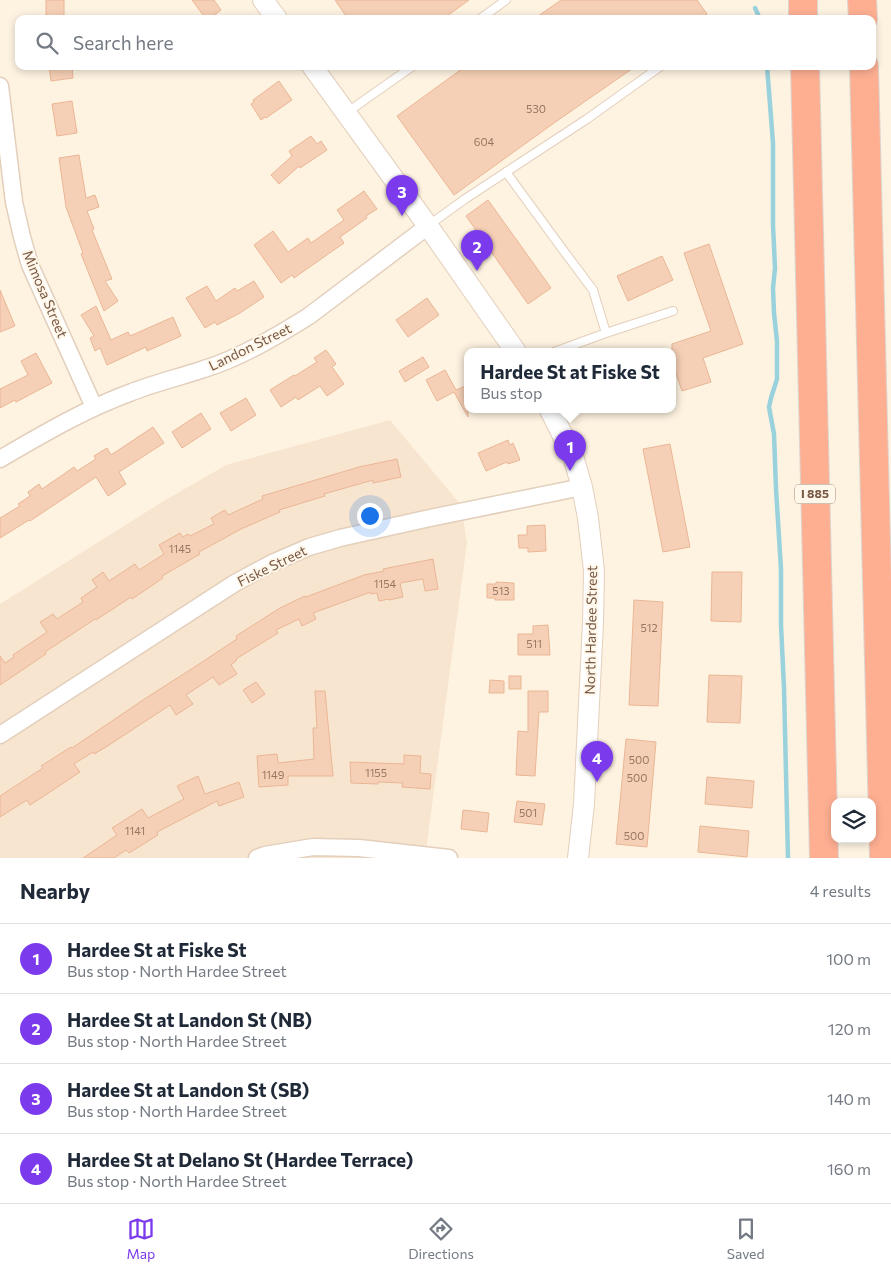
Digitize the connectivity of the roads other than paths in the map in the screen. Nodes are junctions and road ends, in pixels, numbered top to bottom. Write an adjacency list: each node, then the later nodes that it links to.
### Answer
1 (263, 0): 5 (street)
2 (506, 0): 6 (lane)
3 (803, 0): 7 (highway)
4 (862, 0): 8 (highway)
5 (274, 15)
6 (485, 15)
7 (803, 15)
8 (862, 15)
9 (315, 70): 15 (street)
10 (406, 70): 15 (lane)
11 (655, 70): 16 (lane)
12 (804, 70): 30 (highway, I 885)
13 (864, 70): 31 (highway)
14 (0, 86): 22 (street, Mimosa Street)
15 (346, 113): 17 (street)
16 (506, 172): 17 (lane); 19 (lane)
17 (428, 226): 20 (street); 22 (street, Landon Street)
18 (673, 311): 19 (lane)
19 (606, 333): 21 (lane)
20 (513, 348)
21 (565, 348)
22 (94, 407): 24 (street, Landon Street)
23 (552, 413): 25 (street, North Hardee Street)
24 (0, 460)
25 (582, 487): 26 (street, Fiske Street); 29 (street, North Hardee Street)
26 (0, 735)
27 (257, 858): 28 (street)
28 (448, 858)
29 (578, 858)
30 (824, 858)
31 (884, 858)

